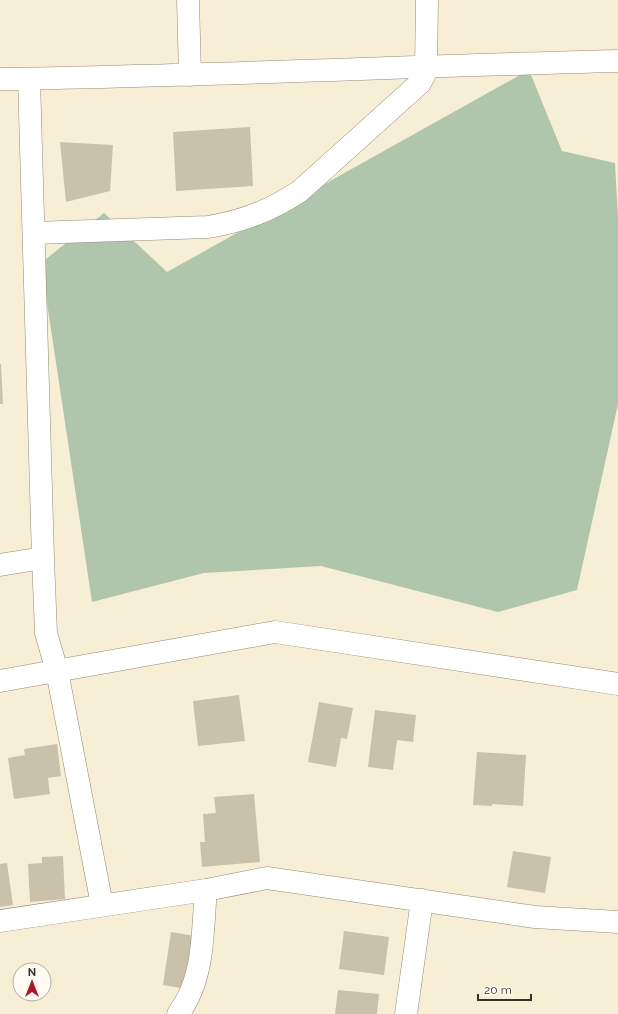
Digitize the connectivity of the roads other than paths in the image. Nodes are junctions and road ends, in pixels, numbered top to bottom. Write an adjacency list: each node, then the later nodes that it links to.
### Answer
1 (188, 0): 5 (street)
2 (427, 0): 4 (street)
3 (618, 61): 4 (street)
4 (426, 66): 5 (street); 8 (street)
5 (190, 76): 7 (street)
6 (0, 79): 7 (street)
7 (30, 79): 8 (street)
8 (34, 233): 9 (street)
9 (43, 558): 10 (street); 11 (street)
10 (0, 565)
11 (56, 671): 12 (street); 13 (street); 16 (street)
12 (0, 681)
13 (618, 684)
14 (206, 890): 15 (street); 16 (street); 19 (street)
15 (422, 900): 18 (street); 20 (street)
16 (102, 905): 17 (street)
17 (0, 921)
18 (618, 922)
19 (178, 1014)
20 (406, 1014)

